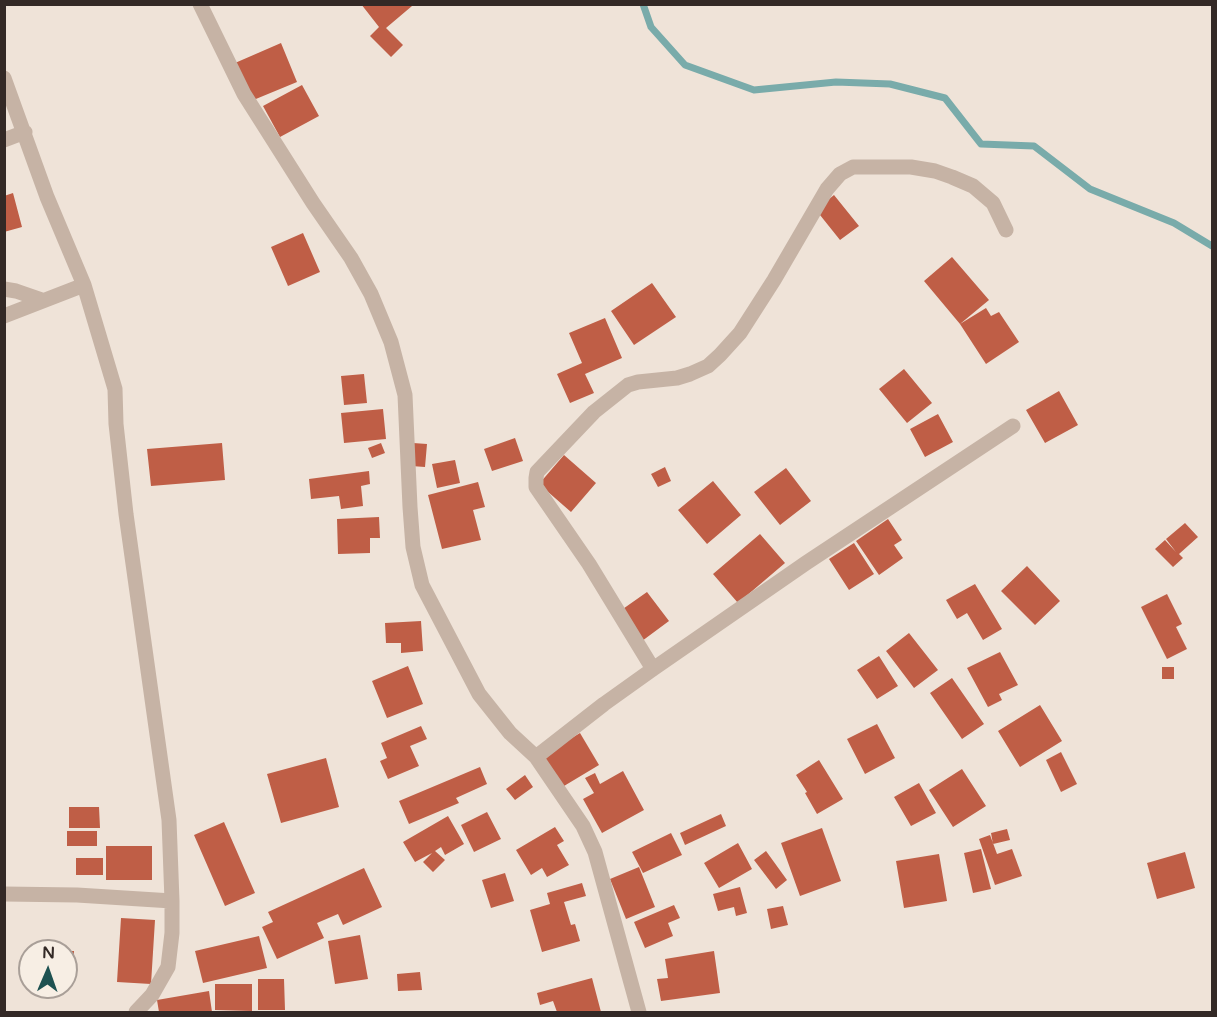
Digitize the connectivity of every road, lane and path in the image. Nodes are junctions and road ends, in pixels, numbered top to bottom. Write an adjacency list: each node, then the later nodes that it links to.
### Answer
1 (200, 4): 12 (street)
2 (4, 78): 3 (street)
3 (25, 132): 4 (street); 6 (street)
4 (4, 140)
5 (1006, 230): 11 (street)
6 (84, 285): 8 (street); 14 (street)
7 (4, 289): 8 (street)
8 (42, 300): 9 (street)
9 (4, 316)
10 (1013, 426): 11 (street)
11 (653, 669): 12 (street)
12 (536, 757): 16 (street)
13 (4, 894): 14 (street)
14 (172, 901): 15 (street)
15 (136, 1012)
16 (639, 1012)

